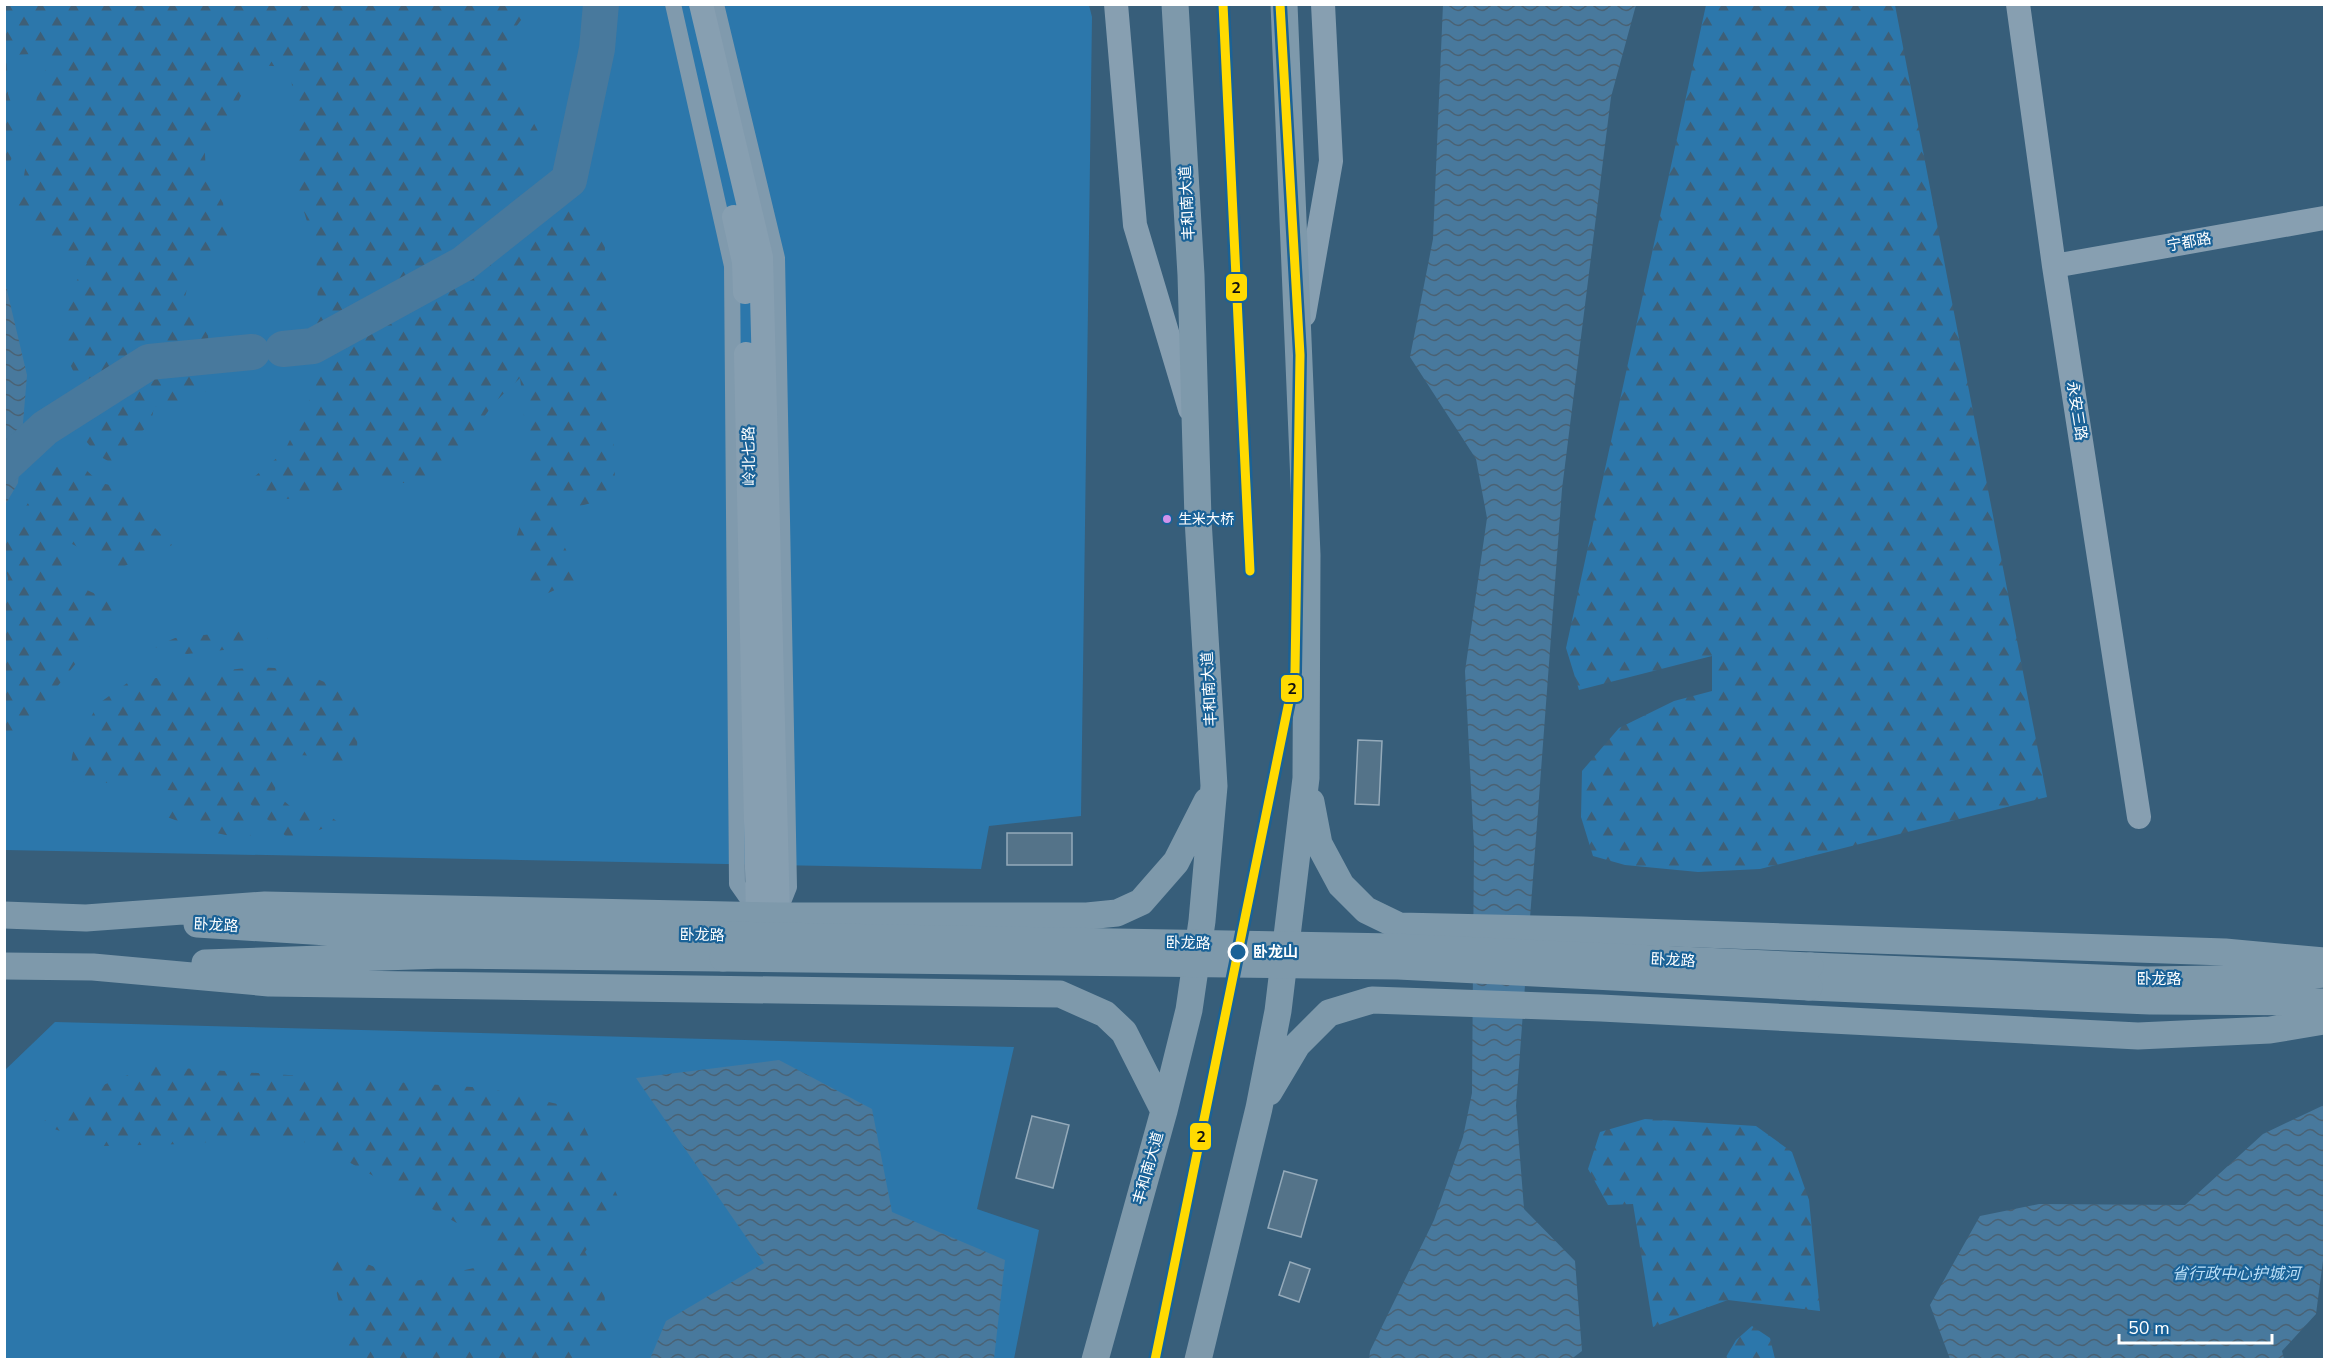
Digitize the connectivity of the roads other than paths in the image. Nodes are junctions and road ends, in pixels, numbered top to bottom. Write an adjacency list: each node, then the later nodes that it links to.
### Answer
1 (674, 4): 18 (street)
2 (684, 4): 18 (street, 岭北七路)
3 (701, 4): 18 (street)
4 (716, 4): 18 (street)
5 (1116, 4): 13 (street)
6 (1175, 4): 13 (main road, 丰和南大道)
7 (1323, 4): 12 (street)
8 (2018, 4): 11 (street, 永安三路)
9 (1285, 10): 12 (main road)
10 (2325, 218): 11 (street, 宁都路)
11 (2054, 266): 16 (street, 永安三路)
12 (1298, 344): 14 (main road)
13 (1194, 423): 15 (main road, 丰和南大道)
14 (1306, 778): 21 (main road, 卧龙路); 28 (main road)
15 (1214, 786): 18 (main road, 卧龙路); 29 (main road, 丰和南大道)
16 (2139, 817)
17 (4, 915): 19 (main road, 卧龙路)
18 (768, 915): 19 (main road, 卧龙路)
19 (86, 918): 20 (main road, 卧龙路)
20 (723, 946): 23 (main road, 卧龙路); 25 (main road, 卧龙路, bridge)
21 (2325, 961)
22 (4, 966): 23 (main road, 卧龙路)
23 (93, 967): 29 (main road, 卧龙路)
24 (2325, 974): 25 (main road, 卧龙路)
25 (1809, 976): 26 (main road, 卧龙路)
26 (2325, 1002)
27 (2325, 1021): 28 (main road)
28 (1259, 1108): 31 (main road)
29 (1164, 1111): 30 (main road, 丰和南大道)
30 (1095, 1359)
31 (1198, 1359)

